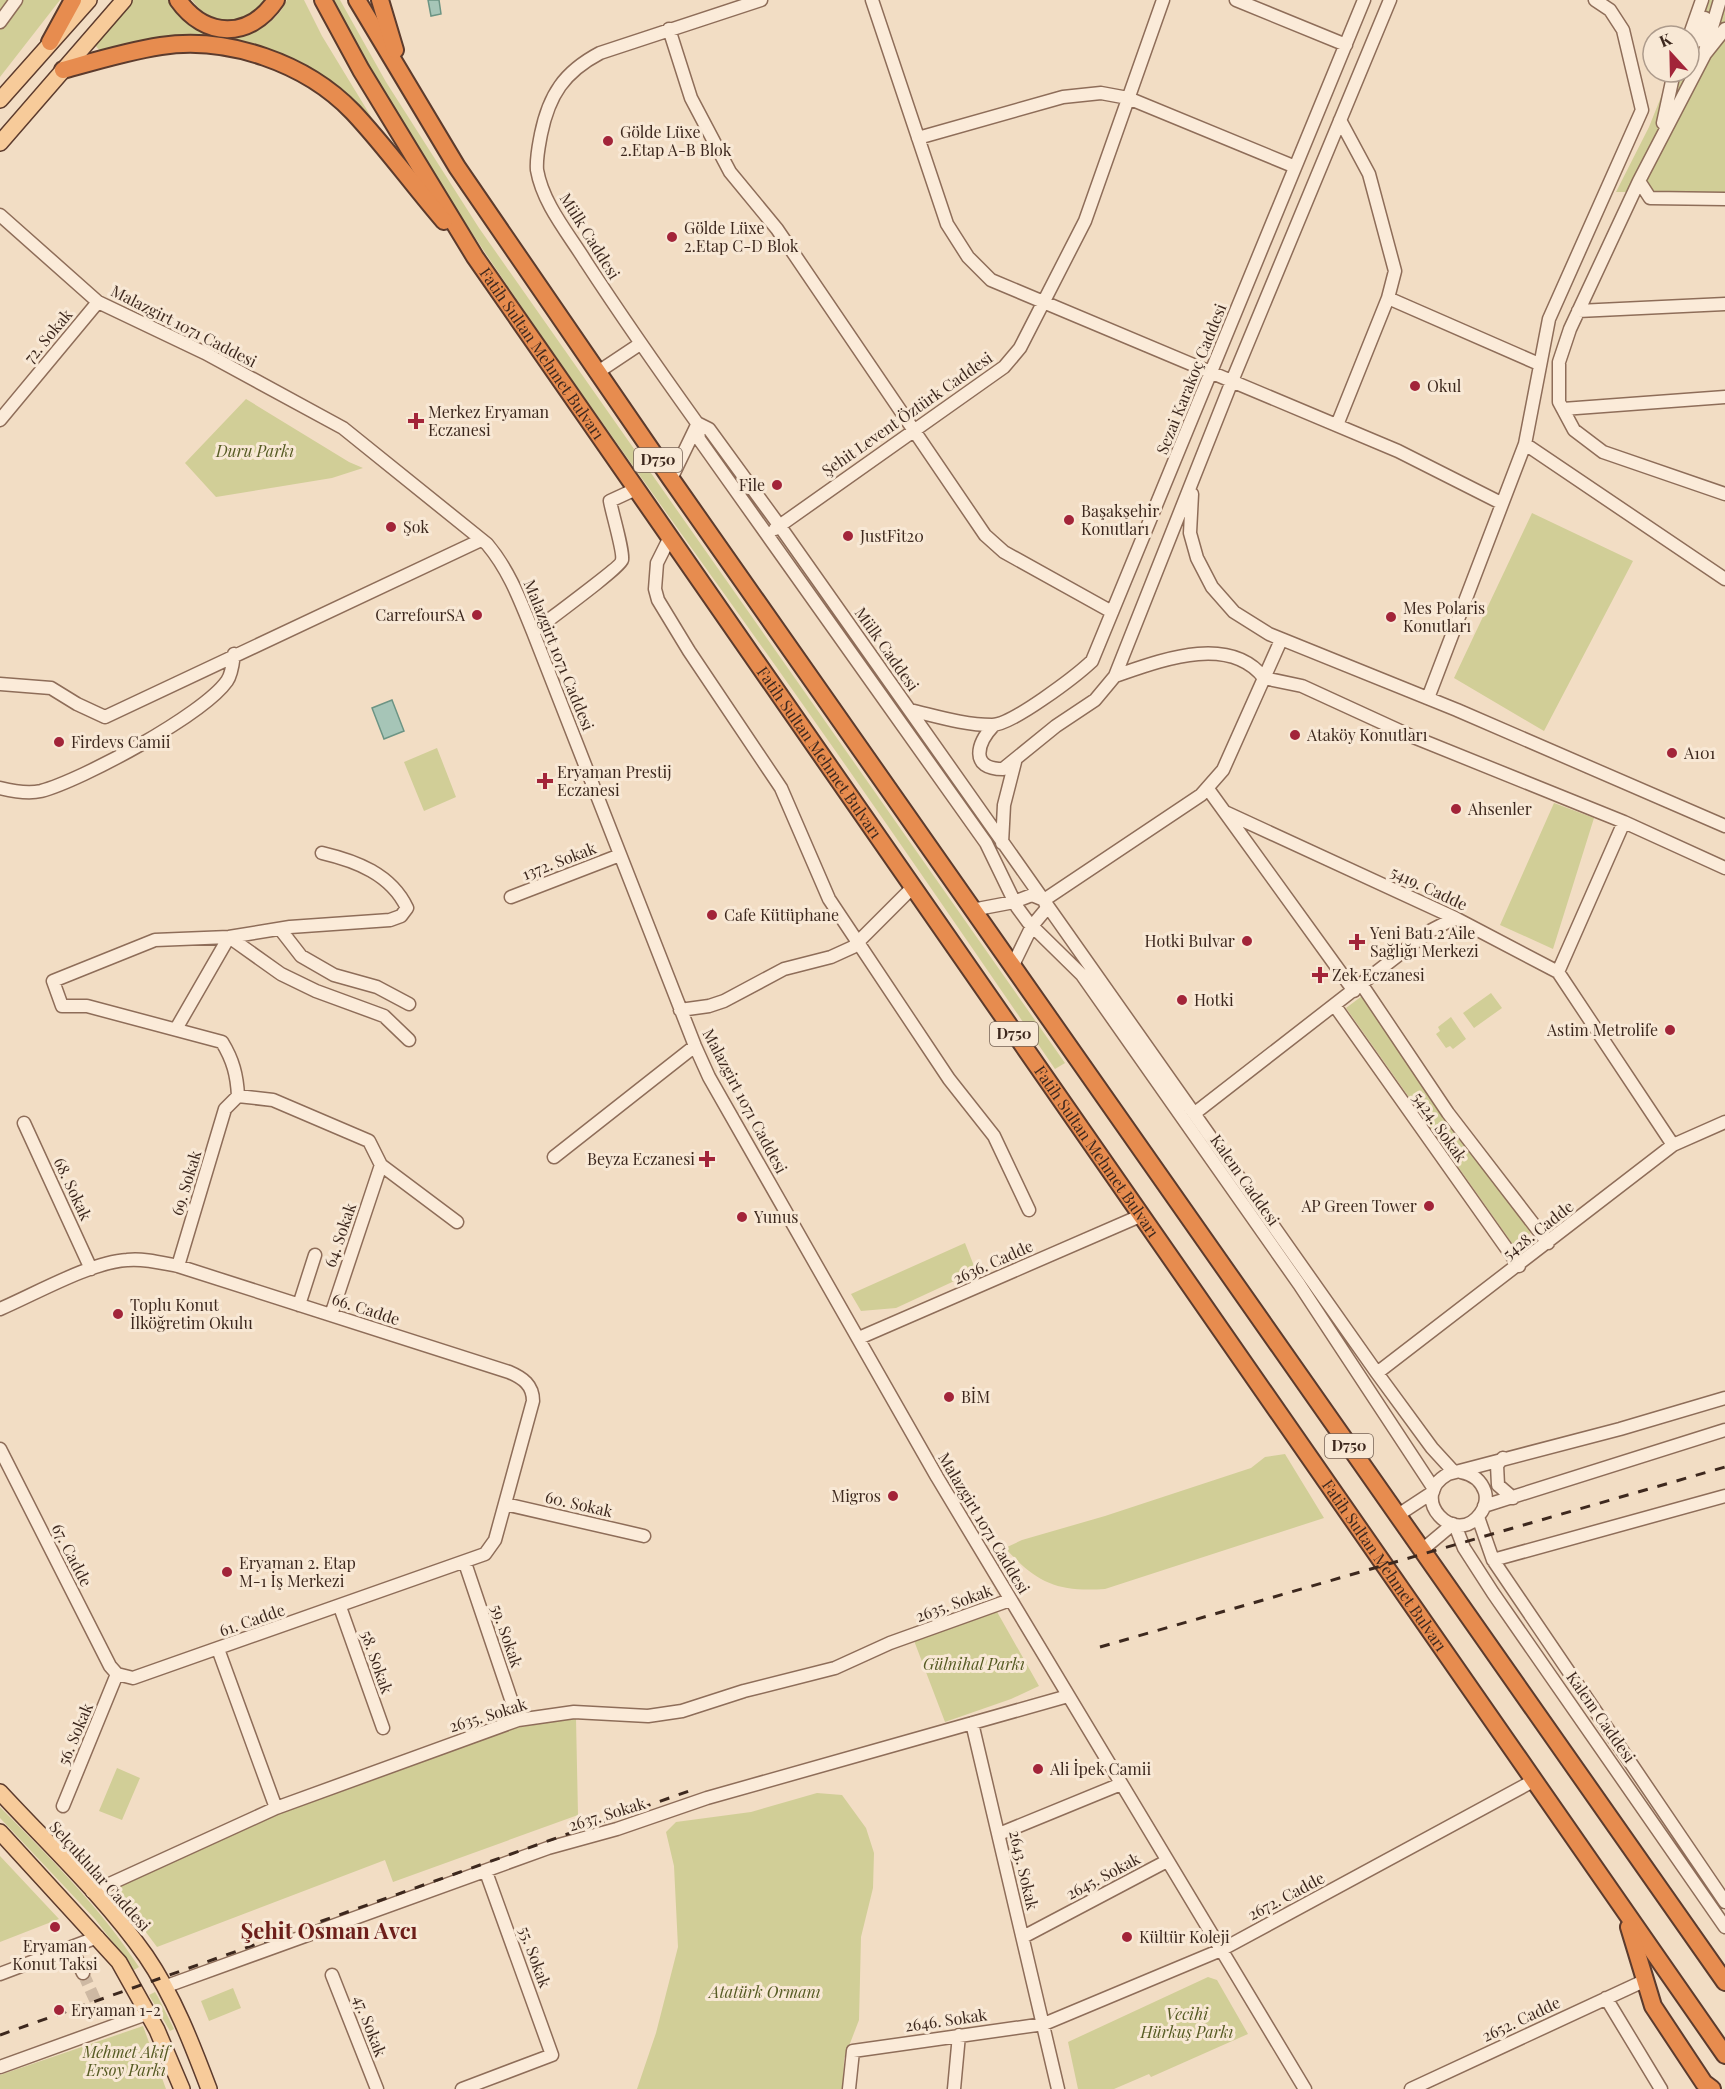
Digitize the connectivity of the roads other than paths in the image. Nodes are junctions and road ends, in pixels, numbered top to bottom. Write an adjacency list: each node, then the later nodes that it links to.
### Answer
1 (16, 0): 20 (street)
2 (73, 0): 25 (highway)
3 (89, 0): 25 (main road)
4 (124, 0): 28 (main road)
5 (178, 0): 6 (highway)
6 (276, 0)
7 (323, 0): 41 (highway, Fatih Sultan Mehmet Bulvarı / D750)
8 (357, 0): 30 (highway, D750)
9 (380, 0): 30 (highway)
10 (761, 0): 22 (street, Mülk Caddesi)
11 (872, 0): 34 (street)
12 (1163, 0): 31 (street, Şehit Levent Öztürk Caddesi)
13 (1236, 0): 26 (street)
14 (1364, 0): 26 (street, Sezai Karakoç Caddesi)
15 (1390, 0): 33 (street)
16 (1595, 0): 48 (street)
17 (1702, 0): 21 (street)
18 (1711, 0): 24 (street)
19 (1720, 0): 27 (street)
20 (0, 22)
21 (1694, 24)
22 (669, 29): 47 (street, Mülk Caddesi); 57 (street)
23 (1725, 30): 27 (street)
24 (1701, 33)
25 (50, 42): 32 (main road)
26 (1346, 45): 37 (street, Sezai Karakoç Caddesi)
27 (1705, 54): 36 (street)
28 (63, 70): 35 (main road); 41 (highway)
29 (1672, 84): 36 (street)
30 (415, 98): 49 (highway, D750)
31 (1128, 98): 34 (street); 37 (street); 44 (street, Şehit Levent Öztürk Caddesi)
32 (0, 100)
33 (1340, 120): 42 (street); 51 (street)
34 (918, 138): 44 (street)
35 (0, 142)
36 (1656, 148): 38 (street)
37 (1293, 166): 50 (street, Sezai Karakoç Caddesi)
38 (1639, 181): 39 (street); 46 (street)
39 (1725, 199)
40 (0, 215): 43 (street, Malazgirt 1071 Caddesi)
41 (475, 257): 61 (highway, Fatih Sultan Mehmet Bulvarı / D750)
42 (1388, 297): 48 (street); 56 (street)
43 (98, 302): 54 (street, 72. Sokak); 67 (street, Malazgirt 1071 Caddesi)
44 (1046, 303): 50 (street); 57 (street, Şehit Levent Öztürk Caddesi)
45 (1725, 304): 46 (street)
46 (1578, 311): 53 (street)
47 (640, 344): 49 (street); 55 (street, Mülk Caddesi)
48 (1539, 364): 58 (street)
49 (598, 372): 60 (highway, D750)
50 (1212, 373): 51 (street); 69 (street, Sezai Karakoç Caddesi)
51 (1232, 381): 56 (street); 59 (street)
52 (1725, 397): 53 (street)
53 (1563, 409): 62 (street)
54 (0, 420)
55 (697, 423): 60 (street); 64 (street, Mülk Caddesi); 65 (street, Mülk Caddesi)
56 (1337, 425): 63 (street)
57 (915, 430): 64 (street, Şehit Levent Öztürk Caddesi); 69 (street)
58 (1525, 444): 63 (street); 68 (street)
59 (1195, 474): 71 (street); 73 (street)
60 (671, 479): 93 (highway, D750)
61 (636, 489): 66 (highway, Fatih Sultan Mehmet Bulvarı / D750); 70 (street)
62 (1725, 494)
63 (1501, 503): 76 (street)
64 (779, 525): 65 (street, Şehit Levent Öztürk Caddesi); 77 (street, Mülk Caddesi)
65 (767, 534): 92 (street, Mülk Caddesi)
66 (670, 537): 89 (highway, Fatih Sultan Mehmet Bulvarı / D750); 98 (street)
67 (482, 540): 70 (street, Malazgirt 1071 Caddesi); 72 (street)
68 (1725, 579)
69 (1112, 612): 78 (street, Sezai Karakoç Caddesi)
70 (533, 632): 87 (street, Malazgirt 1071 Caddesi)
71 (1281, 640): 74 (street); 76 (street)
72 (234, 654): 75 (street); 80 (street)
73 (1115, 675): 74 (street); 79 (street)
74 (1264, 678): 81 (street); 83 (street)
75 (0, 684)
76 (1428, 698): 84 (street)
77 (910, 710): 78 (street, Sezai Karakoç Caddesi); 85 (street, Mülk Caddesi)
78 (994, 725): 79 (street)
79 (1015, 762): 85 (street)
80 (0, 788)
81 (1208, 789): 82 (street); 91 (street)
82 (1225, 812): 94 (street, 5419. Cadde); 101 (street)
83 (1624, 822): 88 (street); 100 (street)
84 (1725, 826)
85 (1002, 843): 91 (street, Mülk Caddesi)
86 (322, 853): 96 (street)
87 (620, 855): 90 (street, 1372. Sokak); 104 (street, Malazgirt 1071 Caddesi)
88 (1725, 868)
89 (913, 887): 98 (street); 116 (highway, Fatih Sultan Mehmet Bulvarı / D750)
90 (511, 897)
91 (1044, 900): 92 (street); 95 (street); 109 (street, Kalem Caddesi)
92 (1014, 902): 93 (street); 95 (street, Kalem Caddesi)
93 (972, 910): 99 (highway, D750)
94 (1455, 918): 100 (street, 5419. Cadde); 101 (street)
95 (1032, 926): 99 (street); 134 (street, Kalem Caddesi)
96 (280, 929): 97 (street); 102 (street)
97 (229, 937): 105 (street); 105 (street); 106 (street)
98 (858, 942): 104 (street); 115 (street)
99 (1012, 966): 139 (highway, D750)
100 (1558, 972): 112 (street, 5419. Cadde)
101 (1358, 988): 103 (street); 118 (street)
102 (409, 1004)
103 (1335, 1005): 109 (street); 121 (street, 5424. Sokak)
104 (680, 1010): 107 (street, Malazgirt 1071 Caddesi)
105 (176, 1029): 108 (street)
106 (409, 1040)
107 (695, 1046): 113 (street); 126 (street, Malazgirt 1071 Caddesi)
108 (238, 1096): 114 (street); 120 (street, 69. Sokak)
109 (1195, 1113): 127 (street, Kalem Caddesi)
110 (1725, 1122): 112 (street, 5428. Cadde)
111 (24, 1123): 122 (street, 68. Sokak)
112 (1673, 1145): 118 (street, 5428. Cadde)
113 (554, 1157)
114 (381, 1165): 117 (street); 125 (street, 64. Sokak)
115 (1029, 1210)
116 (1140, 1216): 126 (street, 2636. Cadde); 153 (highway, Fatih Sultan Mehmet Bulvarı / D750)
117 (457, 1222)
118 (1548, 1243): 121 (street, 5428. Cadde)
119 (315, 1255): 123 (street)
120 (178, 1266): 122 (street, 66. Cadde); 123 (street, 66. Cadde)
121 (1519, 1266): 127 (street, 5428. Cadde)
122 (91, 1269): 124 (street, 66. Cadde)
123 (299, 1305): 125 (street, 66. Cadde)
124 (0, 1309)
125 (331, 1315): 137 (street, 66. Cadde)
126 (859, 1338): 145 (street, Malazgirt 1071 Caddesi)
127 (1377, 1373): 133 (street, Kalem Caddesi)
128 (1725, 1398): 131 (street)
129 (1725, 1430): 136 (street)
130 (0, 1449): 132 (street, 67. Cadde)
131 (1503, 1458): 133 (street); 136 (street)
132 (3, 1462): 148 (street, 67. Cadde)
133 (1457, 1472): 134 (street); 138 (street)
134 (1433, 1491): 139 (street); 140 (street)
135 (1725, 1496): 143 (street)
136 (1513, 1497): 138 (street)
137 (505, 1504): 141 (street, 60. Sokak); 144 (street, 66. Cadde)
138 (1481, 1512): 140 (street); 143 (street, Kalem Caddesi)
139 (1398, 1515): 142 (highway, D750)
140 (1454, 1525): 142 (street); 165 (street, Kalem Caddesi)
141 (644, 1536)
142 (1422, 1550): 174 (highway, D750)
143 (1493, 1560): 163 (street, Kalem Caddesi)
144 (465, 1563): 146 (street, 61. Cadde); 150 (street, 59. Sokak)
145 (1010, 1600): 149 (street, Malazgirt 1071 Caddesi); 150 (street, 2635. Sokak)
146 (340, 1607): 147 (street, 61. Cadde); 152 (street, 58. Sokak)
147 (218, 1650): 148 (street, 61. Cadde); 157 (street)
148 (117, 1674): 156 (street, 56. Sokak)
149 (1068, 1696): 151 (street, 2637. Sokak); 154 (street, Malazgirt 1071 Caddesi)
150 (518, 1720): 157 (street, 2635. Sokak)
151 (972, 1723): 159 (street, 2643. Sokak); 161 (street, 2637. Sokak)
152 (383, 1728)
153 (1535, 1780): 164 (highway, Fatih Sultan Mehmet Bulvarı / D750); 169 (street, 2672. Cadde)
154 (1121, 1784): 159 (street); 160 (street, Malazgirt 1071 Caddesi)
155 (0, 1792): 162 (main road, Selçuklular Caddesi)
156 (63, 1806)
157 (276, 1808): 162 (street, 2635. Sokak)
158 (0, 1832): 167 (main road)
159 (999, 1834): 166 (street, 2643. Sokak)
160 (1167, 1861): 166 (street, 2645. Sokak); 169 (street, Malazgirt 1071 Caddesi)
161 (486, 1872): 175 (street, 2637. Sokak); 185 (street, 55. Sokak)
162 (92, 1892): 175 (main road, Selçuklular Caddesi)
163 (1725, 1902)
164 (1625, 1911): 173 (highway); 180 (highway, Fatih Sultan Mehmet Bulvarı / D750)
165 (1725, 1927)
166 (1023, 1936): 178 (street, 2643. Sokak)
167 (98, 1937): 168 (street); 177 (main road)
168 (71, 1947): 170 (street); 171 (street)
169 (1221, 1950): 178 (street, 2672. Cadde); 189 (street, Malazgirt 1071 Caddesi)
170 (83, 1973)
171 (0, 1974)
172 (332, 1975): 184 (street, 47. Sokak)
173 (1646, 1980): 176 (street, 2652. Cadde); 192 (highway)
174 (1725, 1982)
175 (164, 1987): 183 (main road, Selçuklular Caddesi)
176 (1606, 1998): 190 (street, 2652. Cadde); 191 (street)
177 (149, 2013): 181 (street); 182 (main road)
178 (1044, 2024): 179 (street, 2646. Sokak); 188 (street, 2643. Sokak)
179 (959, 2035): 186 (street, 2646. Sokak); 187 (street)
180 (1725, 2055)
181 (0, 2067)
182 (182, 2089)
183 (208, 2089)
184 (377, 2089)
185 (462, 2089)
186 (849, 2089)
187 (954, 2089)
188 (1058, 2089)
189 (1305, 2089)
190 (1411, 2089)
191 (1660, 2089)
192 (1712, 2089)

